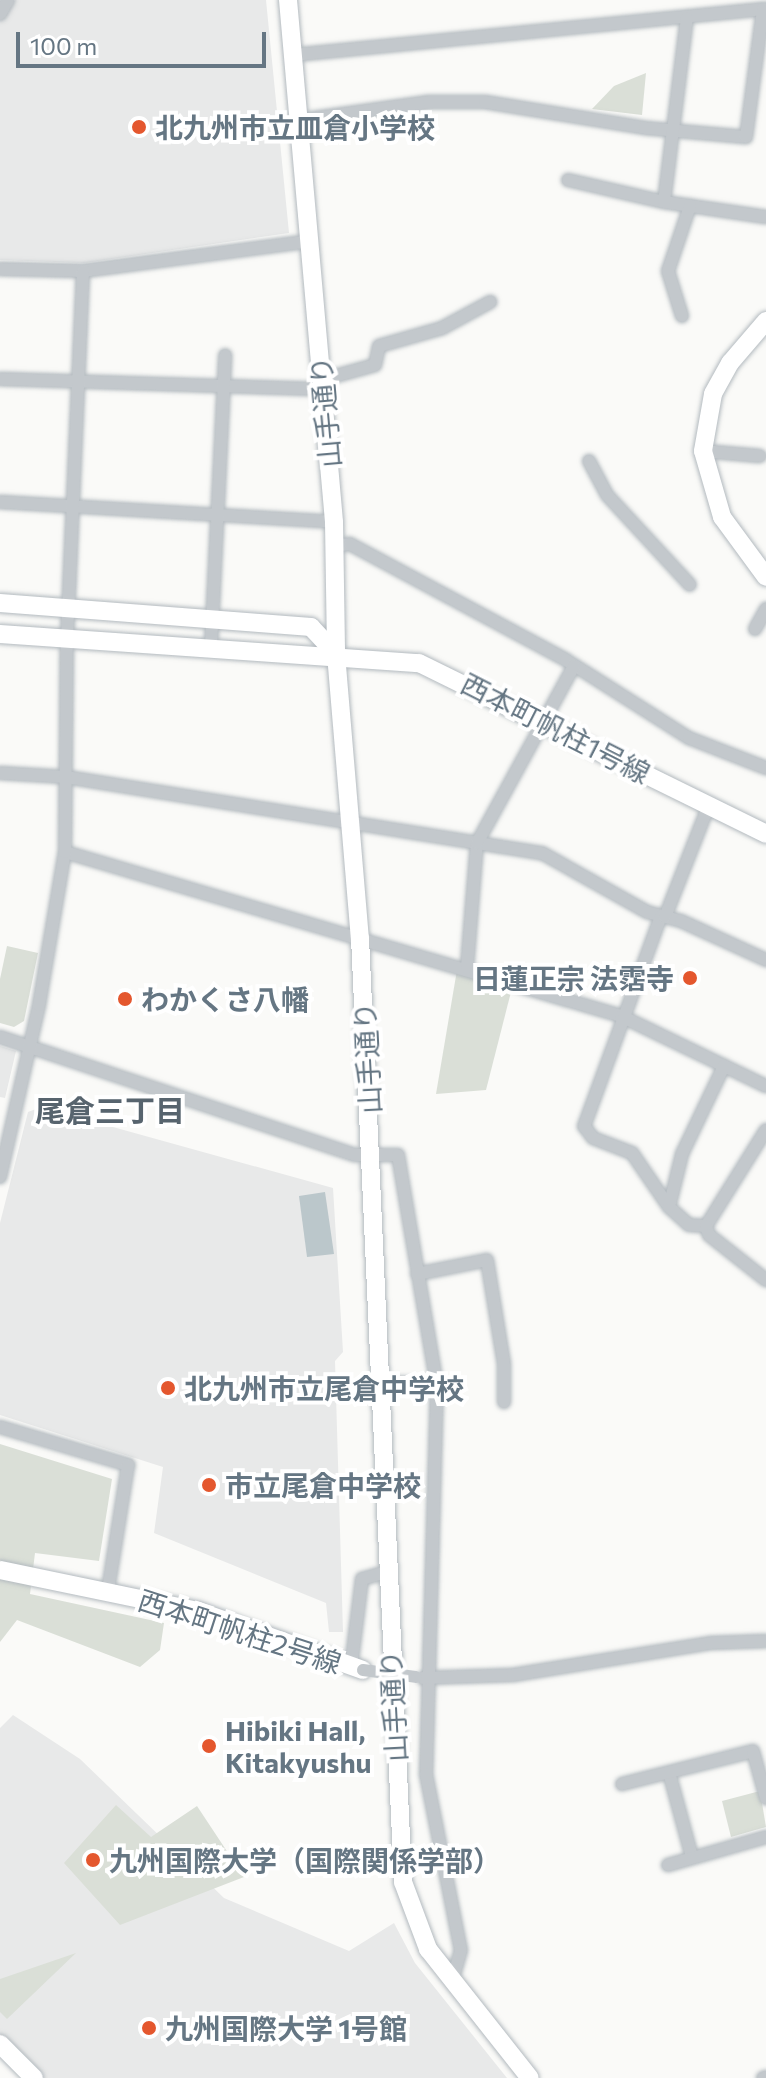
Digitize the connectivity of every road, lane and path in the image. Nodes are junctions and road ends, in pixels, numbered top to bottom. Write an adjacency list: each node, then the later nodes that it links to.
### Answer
1 (8, 0): 4 (street)
2 (288, 0): 6 (street, 山手通り)
3 (764, 9): 5 (street); 8 (street)
4 (0, 14)
5 (687, 18): 6 (street); 8 (street)
6 (294, 55): 7 (street, 山手通り)
7 (301, 120): 8 (street); 13 (street, 山手通り)
8 (674, 131): 10 (street)
9 (568, 180): 10 (street)
10 (664, 202): 11 (street)
11 (690, 206): 12 (street); 17 (street)
12 (766, 217)
13 (311, 241): 15 (street); 22 (street, 山手通り)
14 (0, 269): 15 (street)
15 (83, 271): 21 (street)
16 (490, 302): 22 (street)
17 (682, 316)
18 (766, 321): 24 (street)
19 (225, 355): 23 (street)
20 (0, 379): 21 (street)
21 (80, 382): 23 (street); 28 (street)
22 (322, 385): 23 (street); 30 (street, 山手通り)
23 (224, 389): 29 (street)
24 (703, 451): 25 (street); 32 (street)
25 (760, 456)
26 (589, 461): 33 (street)
27 (0, 502): 28 (street)
28 (74, 507): 29 (street); 35 (street)
29 (218, 516): 30 (street); 37 (street)
30 (334, 522): 31 (street, 山手通り)
31 (335, 546): 42 (street, 山手通り); 43 (street)
32 (766, 577)
33 (690, 585)
34 (0, 603): 35 (street)
35 (70, 606): 37 (street); 40 (street)
36 (766, 609): 38 (street)
37 (212, 620): 41 (street); 42 (street)
38 (755, 629)
39 (0, 634): 40 (street, 西本町帆柱1号線)
40 (67, 638): 41 (street, 西本町帆柱1号線); 47 (street)
41 (211, 646): 42 (street, 西本町帆柱1号線)
42 (336, 654): 44 (street, 西本町帆柱1号線); 49 (street, 山手通り)
43 (574, 666): 44 (street); 45 (street)
44 (544, 720): 48 (street, 西本町帆柱1号線); 51 (street)
45 (766, 768)
46 (0, 773): 47 (street)
47 (66, 777): 49 (street); 52 (street)
48 (709, 805): 50 (street, 西本町帆柱1号線); 53 (street)
49 (351, 821): 51 (street); 54 (street, 山手通り)
50 (766, 834)
51 (477, 843): 53 (street); 56 (street)
52 (65, 852): 54 (street); 59 (street)
53 (663, 917): 55 (street); 57 (street)
54 (360, 938): 56 (street); 64 (street, 山手通り)
55 (766, 960)
56 (467, 967): 57 (street)
57 (621, 1016): 60 (street); 66 (street)
58 (0, 1037): 59 (street)
59 (31, 1047): 64 (street); 65 (street)
60 (724, 1066): 61 (street); 66 (street)
61 (766, 1086)
62 (766, 1130): 63 (street)
63 (762, 1145): 67 (street)
64 (373, 1155): 68 (street); 70 (street, 山手通り)
65 (0, 1177)
66 (669, 1207): 67 (street)
67 (706, 1226): 69 (street)
68 (417, 1274): 71 (street); 72 (street)
69 (766, 1280)
70 (381, 1382): 71 (street); 75 (street, 山手通り)
71 (437, 1385): 79 (street)
72 (504, 1402)
73 (0, 1427): 76 (street)
74 (0, 1570): 76 (street, 西本町帆柱2号線)
75 (387, 1572): 78 (street); 86 (street, 山手通り)
76 (108, 1590): 78 (street, 西本町帆柱2号線)
77 (766, 1641): 79 (street, 西本町帆柱2号線)
78 (357, 1668): 79 (street, 西本町帆柱2号線, bridge)
79 (422, 1677): 86 (street)
80 (670, 1776): 81 (street); 82 (street); 84 (street)
81 (622, 1784)
82 (766, 1798)
83 (766, 1837): 84 (street)
84 (692, 1857): 85 (street)
85 (668, 1865)
86 (452, 1983): 89 (street, 山手通り)
87 (0, 2044): 88 (street)
88 (34, 2078)
89 (530, 2078)

